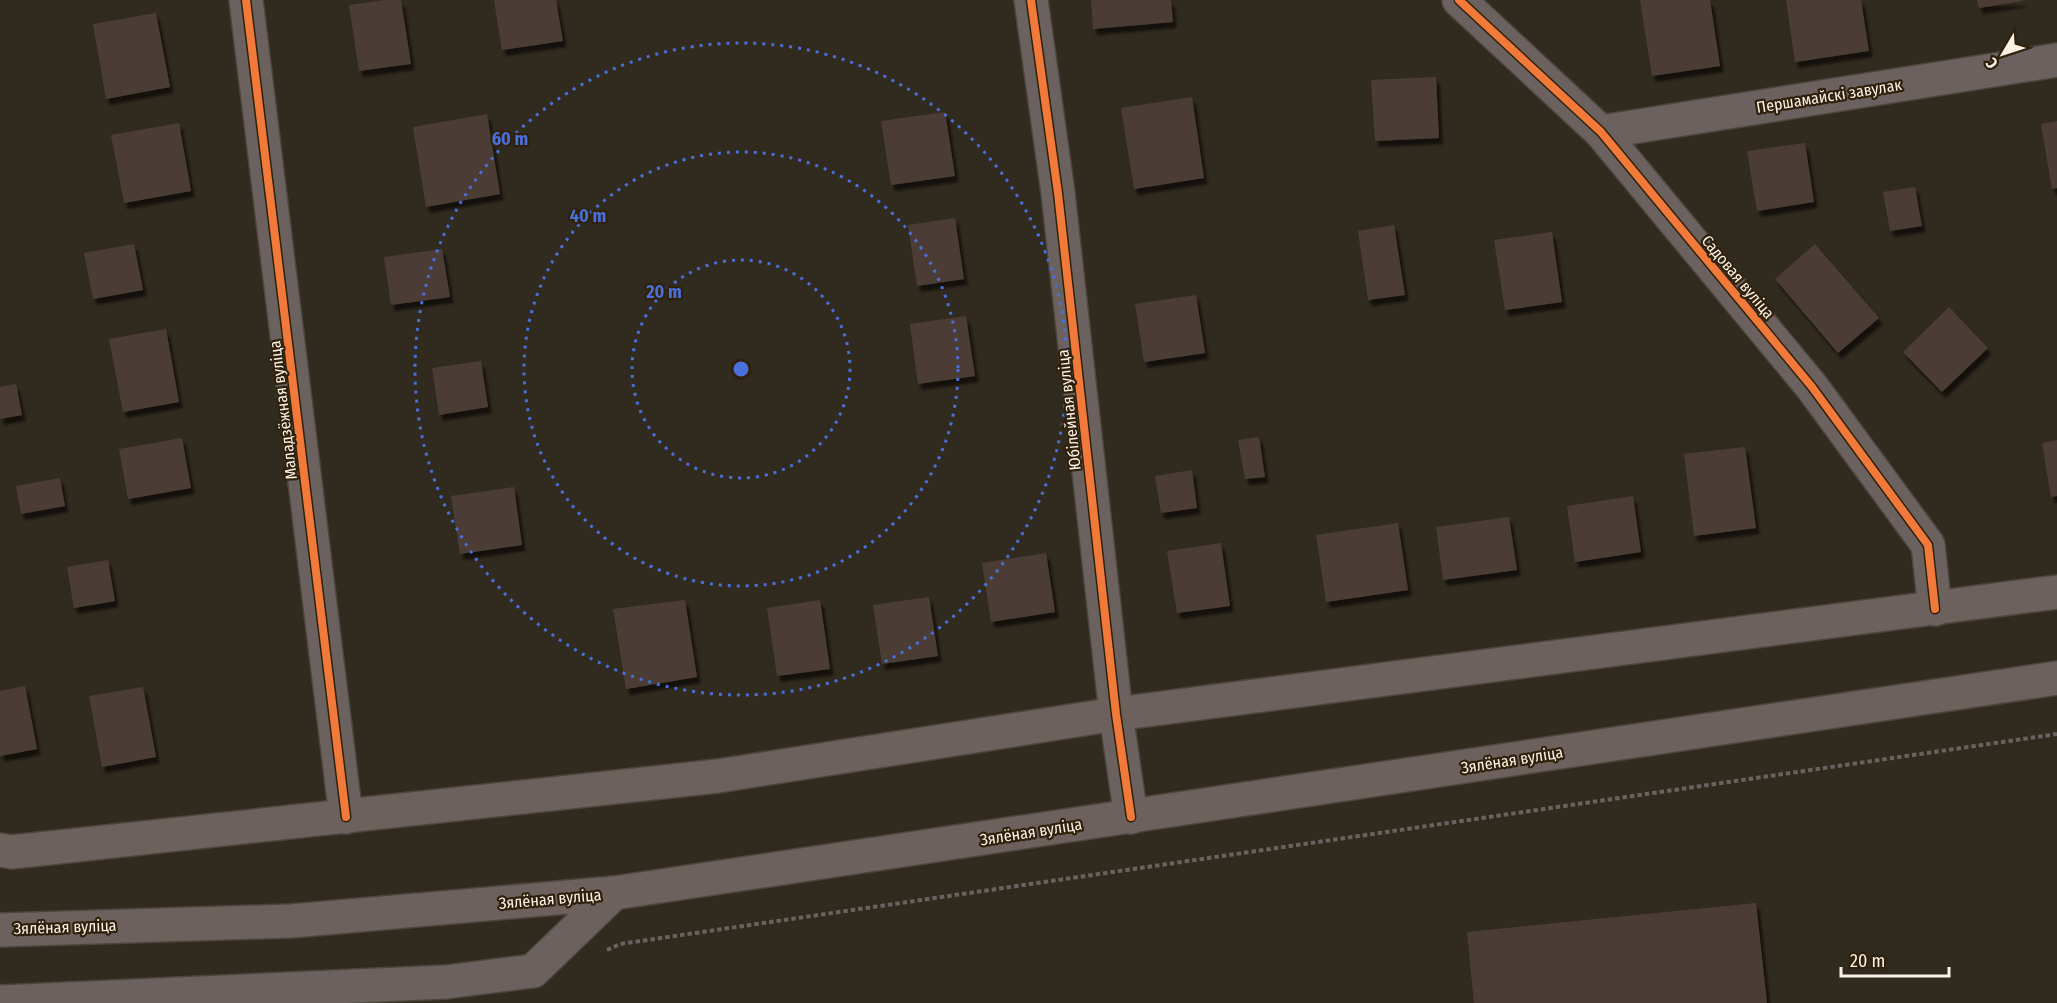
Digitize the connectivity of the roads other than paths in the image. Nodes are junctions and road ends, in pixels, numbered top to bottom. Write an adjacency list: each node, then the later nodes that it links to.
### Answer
1 (246, 0): 11 (street, Маладзёжная вуліца)
2 (1031, 0): 9 (street, Юбілейная вуліца)
3 (1459, 0): 5 (street, Садовая вуліца)
4 (2057, 60): 5 (street, Першамайскі завулак)
5 (1600, 132): 7 (street, Садовая вуліца)
6 (2057, 592): 7 (main road)
7 (1935, 609): 9 (main road)
8 (2057, 678): 10 (main road, Зялёная вуліца)
9 (1116, 714): 10 (street, Юбілейная вуліца); 11 (main road)
10 (1131, 817): 13 (main road, Зялёная вуліца)
11 (346, 818): 12 (main road)
12 (0, 850)
13 (614, 893): 14 (main road, Зялёная вуліца); 15 (street)
14 (0, 930)
15 (0, 1002)

